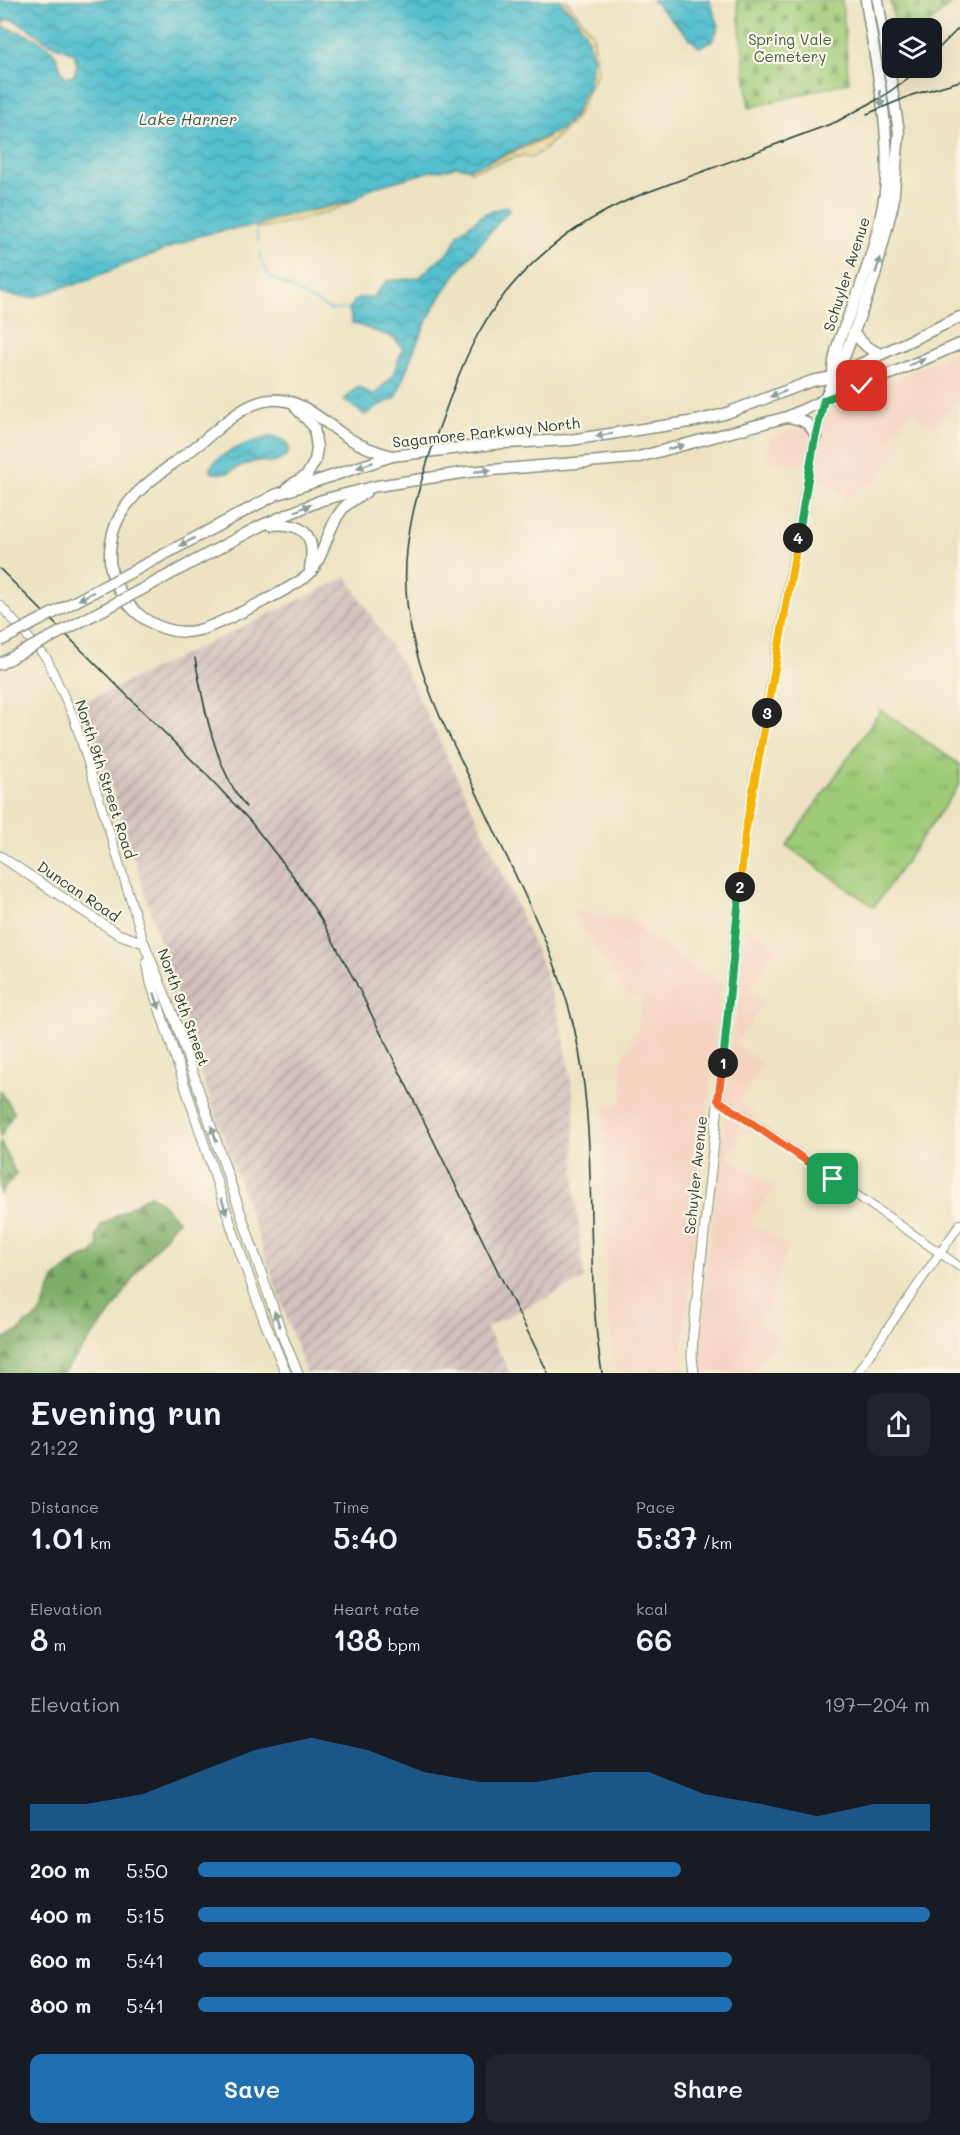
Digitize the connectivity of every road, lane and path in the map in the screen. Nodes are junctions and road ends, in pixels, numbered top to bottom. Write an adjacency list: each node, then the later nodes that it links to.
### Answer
1 (866, 0): 7 (main road, Schuyler Avenue, one-way to 7)
2 (878, 0): 4 (main road, Schuyler Avenue, one-way to 2)
3 (960, 316): 6 (main road, Sagamore Parkway North)
4 (853, 333): 6 (main road); 7 (main road, Schuyler Avenue)
5 (960, 344): 8 (main road, one-way to 5)
6 (880, 354): 7 (main road, Sagamore Parkway North)
7 (833, 377): 8 (main road, Schuyler Avenue); 12 (main road, Sagamore Parkway North, one-way to 12)
8 (824, 400): 10 (main road); 11 (main road, Schuyler Avenue)
9 (290, 402): 12 (main road); 14 (main road); 16 (main road)
10 (787, 417): 11 (main road); 13 (main road, one-way to 10)
11 (816, 437): 22 (main road, Schuyler Avenue)
12 (392, 456): 14 (main road, Sagamore Parkway North, one-way to 14)
13 (377, 486): 15 (main road, one-way to 13); 16 (main road)
14 (275, 495): 18 (main road, Sagamore Parkway North, one-way to 18, bridge)
15 (260, 526): 16 (main road); 19 (main road, bridge)
16 (309, 575)
17 (0, 605): 21 (street, North 9th Street Road)
18 (0, 641)
19 (0, 664)
20 (0, 856): 21 (main road, Duncan Road)
21 (144, 944): 26 (main road, North 9th Street, one-way to 26); 27 (main road, North 9th Street, one-way to 21)
22 (718, 1100): 24 (street); 28 (main road, Schuyler Avenue)
23 (960, 1224): 24 (street)
24 (940, 1254): 25 (street); 29 (street)
25 (960, 1267)
26 (286, 1373)
27 (298, 1373)
28 (694, 1373)
29 (857, 1373)

